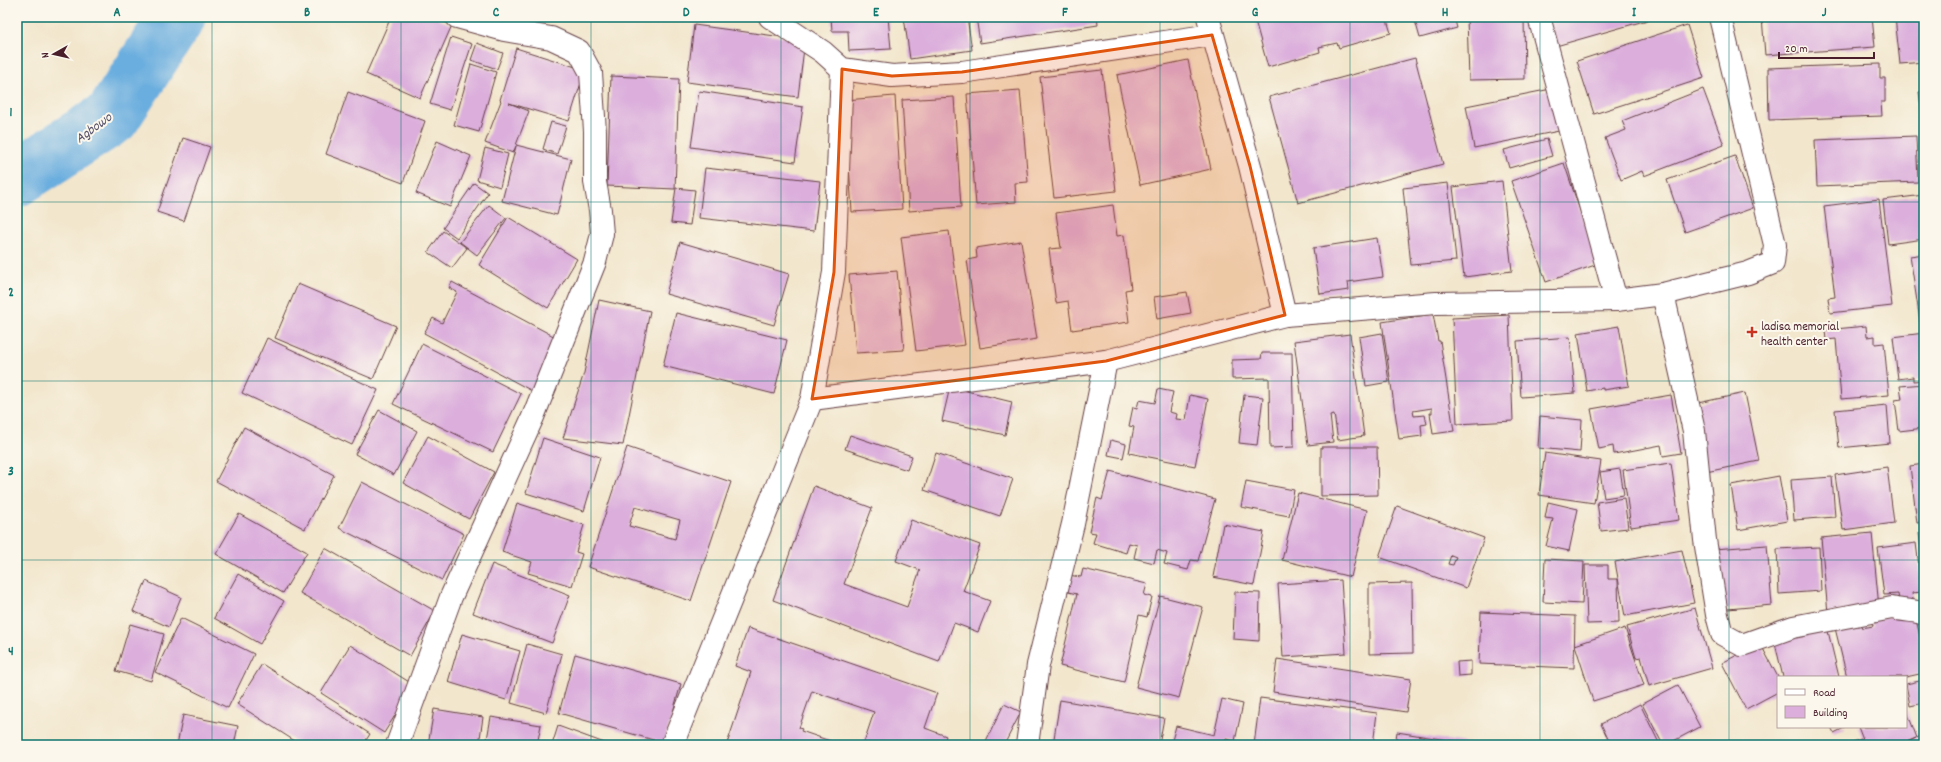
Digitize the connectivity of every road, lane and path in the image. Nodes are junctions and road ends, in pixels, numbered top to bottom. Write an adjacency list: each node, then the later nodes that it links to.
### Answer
1 (457, 17): 13 (street)
2 (770, 17): 6 (street)
3 (1539, 17): 8 (street)
4 (1720, 17): 7 (street)
5 (1210, 26): 6 (street); 9 (street)
6 (842, 69): 11 (street)
7 (1663, 294): 8 (street); 12 (street)
8 (1616, 300): 9 (street)
9 (1285, 315): 10 (street)
10 (1106, 361): 11 (street); 15 (street)
11 (812, 398): 14 (street)
12 (1924, 614)
13 (397, 745)
14 (672, 745)
15 (1027, 745)

